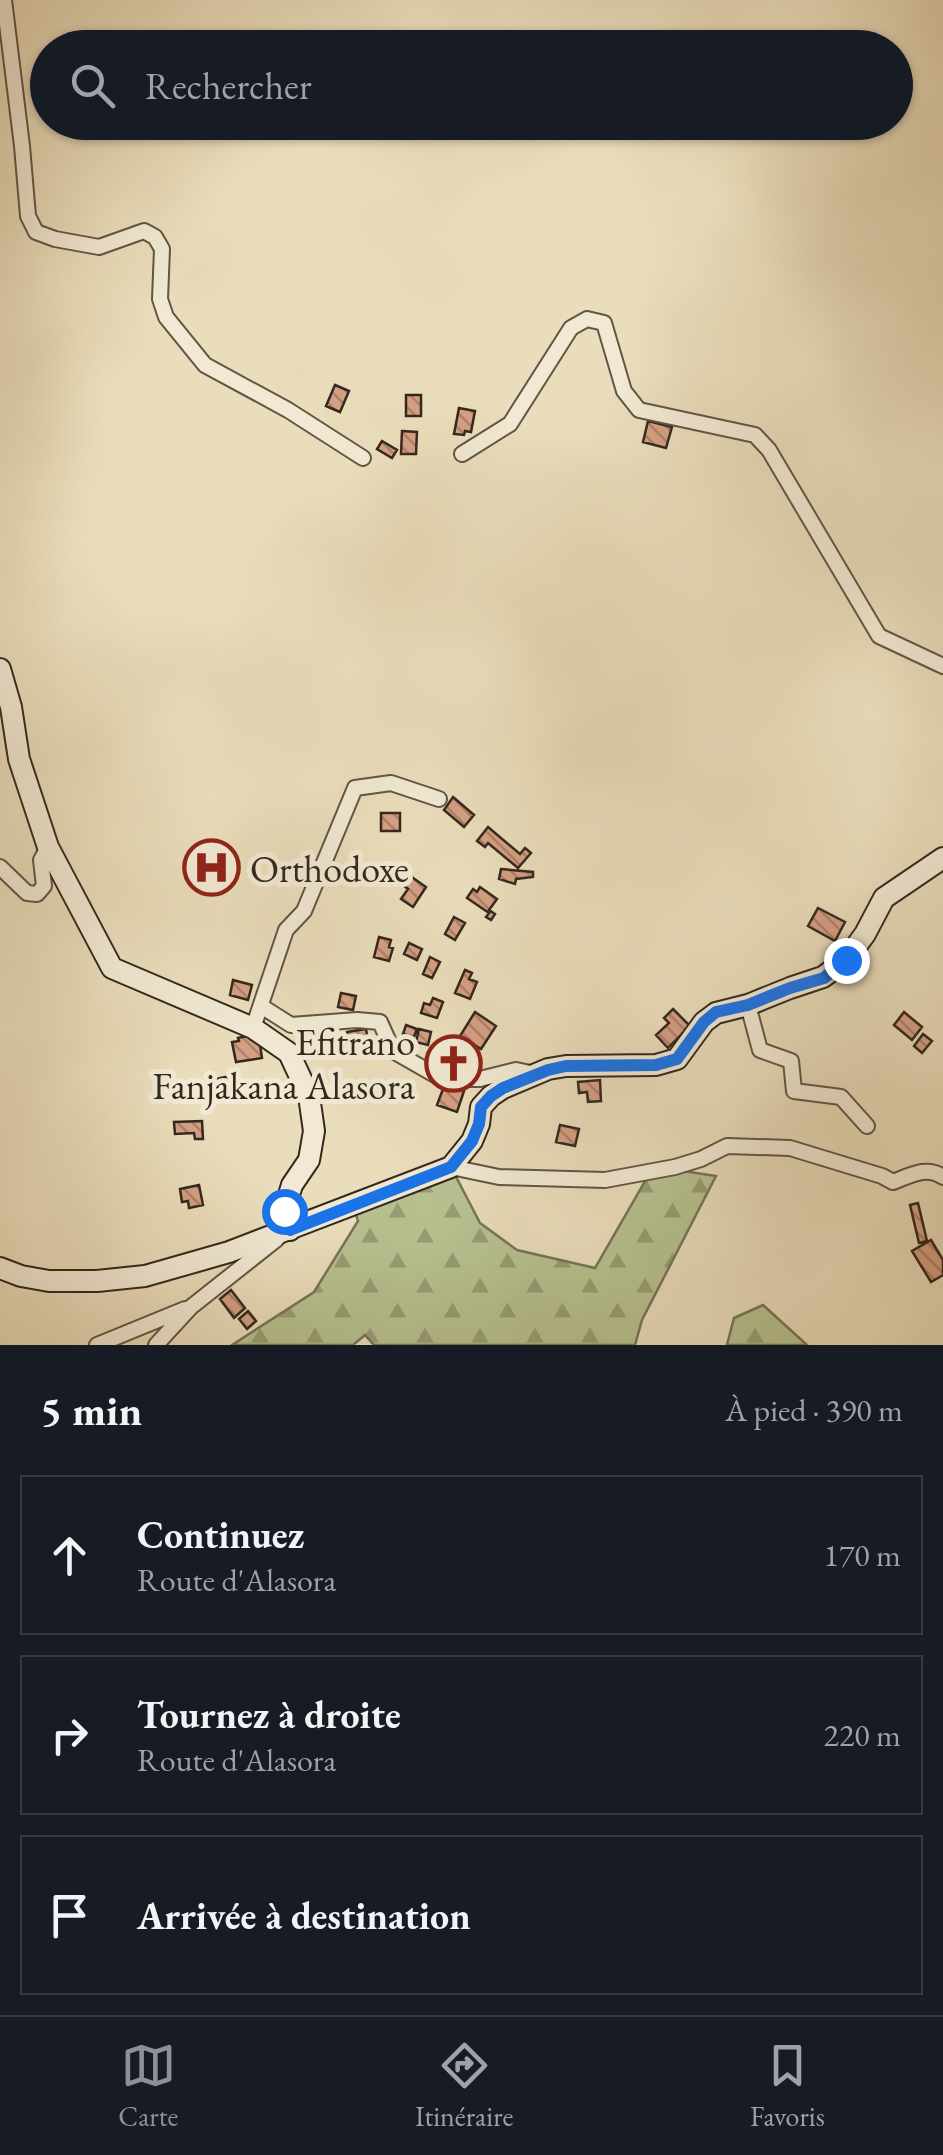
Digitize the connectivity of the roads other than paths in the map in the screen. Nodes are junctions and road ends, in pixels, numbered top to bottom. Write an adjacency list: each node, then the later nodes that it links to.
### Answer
1 (4, 0): 3 (street)
2 (462, 454): 4 (street)
3 (363, 458)
4 (943, 666)
5 (0, 669): 7 (street)
6 (439, 798): 11 (street)
7 (48, 847): 9 (street); 12 (street)
8 (943, 858): 10 (street)
9 (0, 867)
10 (748, 1005): 13 (street); 14 (street)
11 (261, 1006): 12 (street); 13 (street)
12 (254, 1028): 17 (street)
13 (534, 1074): 15 (street)
14 (867, 1126)
15 (451, 1167): 16 (street); 17 (street)
16 (943, 1177)
17 (290, 1230): 18 (street); 19 (street)
18 (0, 1268)
19 (191, 1307): 20 (street); 21 (street)
20 (102, 1344)
21 (156, 1345)

